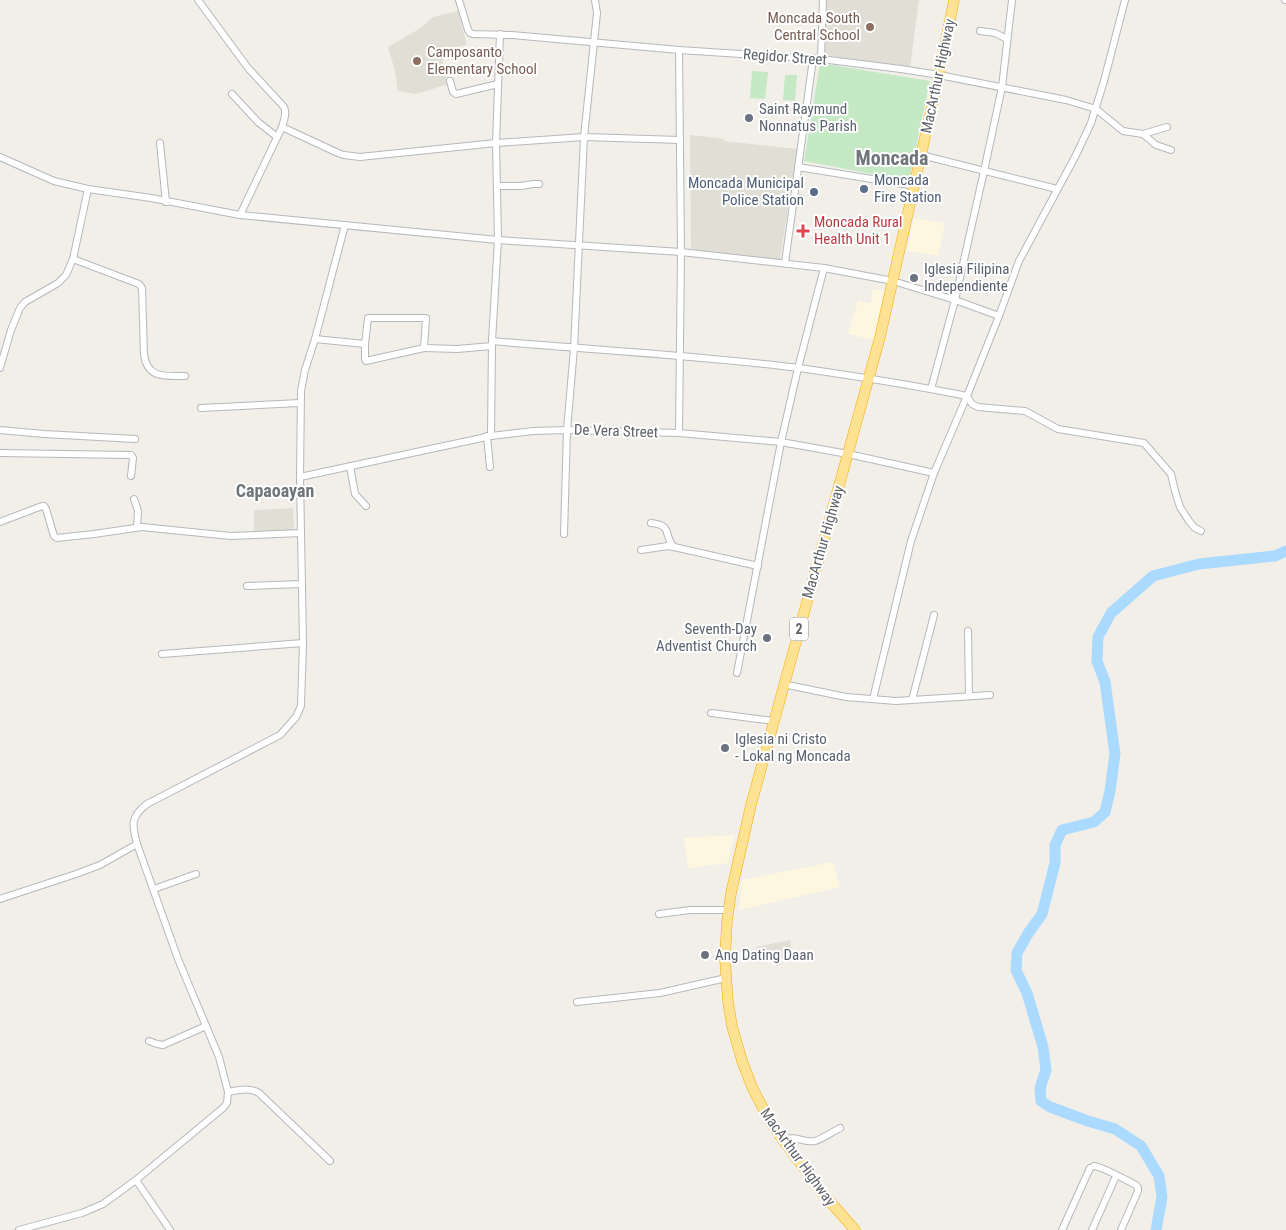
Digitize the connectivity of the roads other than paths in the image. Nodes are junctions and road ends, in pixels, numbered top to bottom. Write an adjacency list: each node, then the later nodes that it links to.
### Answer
1 (198, 0): 21 (street)
2 (459, 0): 9 (street, Regidor Street)
3 (595, 0): 11 (street)
4 (823, 0): 14 (street)
5 (954, 0): 15 (highway, MacArthur Highway / 2)
6 (1012, 0): 10 (street)
7 (1125, 0): 20 (street)
8 (980, 32): 10 (street)
9 (500, 34): 11 (street, Regidor Street); 17 (street)
10 (1007, 39): 18 (street)
11 (594, 43): 12 (street, Regidor Street); 25 (street)
12 (679, 50): 13 (street, Regidor Street); 26 (street)
13 (813, 59): 14 (street, Regidor Street); 32 (street)
14 (821, 59): 15 (street, Regidor Street)
15 (939, 75): 18 (street, Regidor Street); 30 (highway, MacArthur Highway / 2)
16 (450, 81): 17 (street)
17 (498, 84): 28 (street)
18 (1002, 87): 20 (street, Regidor Street); 33 (street)
19 (232, 94): 24 (street)
20 (1096, 109): 23 (street); 38 (street)
21 (282, 127): 24 (street); 28 (street)
22 (1167, 127): 23 (street)
23 (1143, 134): 29 (street)
24 (277, 137): 40 (street)
25 (584, 137): 26 (street); 28 (street); 43 (street)
26 (680, 140): 44 (street)
27 (160, 143): 39 (street)
28 (496, 143): 35 (street)
29 (1171, 150)
30 (921, 155): 33 (street); 36 (highway, MacArthur Highway / 2)
31 (0, 156): 37 (street)
32 (798, 167): 36 (street); 46 (street)
33 (984, 171): 38 (street); 49 (street)
34 (539, 184): 35 (street)
35 (497, 186): 42 (street)
36 (915, 186): 48 (highway, MacArthur Highway / 2)
37 (88, 189): 39 (street); 45 (street)
38 (1057, 189): 50 (street)
39 (166, 202): 40 (street)
40 (240, 215): 41 (street)
41 (346, 224): 42 (street); 51 (street)
42 (498, 240): 43 (street); 53 (street)
43 (580, 246): 44 (street); 55 (street)
44 (681, 252): 46 (street); 57 (street)
45 (73, 259): 56 (street); 60 (street)
46 (785, 263): 47 (street)
47 (824, 268): 48 (street); 59 (street)
48 (893, 281): 49 (street); 61 (highway, MacArthur Highway / 2)
49 (955, 300): 50 (street); 62 (street)
50 (999, 316): 63 (street)
51 (315, 338): 52 (street); 64 (street)
52 (365, 344): 54 (street); 54 (street)
53 (492, 344): 54 (street); 55 (street); 69 (street)
54 (424, 348)
55 (574, 348): 57 (street); 67 (street)
56 (2, 355): 58 (street)
57 (680, 356): 59 (street); 68 (street)
58 (0, 368)
59 (798, 368): 61 (street); 71 (street)
60 (185, 376)
61 (868, 379): 62 (street); 73 (highway, MacArthur Highway / 2)
62 (931, 389): 63 (street)
63 (968, 396): 76 (street); 84 (street)
64 (300, 403): 65 (street); 78 (street)
65 (200, 408)
66 (0, 430): 70 (street)
67 (567, 430): 68 (street, De Vera Street); 69 (street, De Vera Street); 86 (street)
68 (679, 433): 71 (street, De Vera Street)
69 (489, 436): 74 (street, De Vera Street); 75 (street)
70 (135, 439)
71 (781, 442): 73 (street, De Vera Street); 89 (street)
72 (0, 453): 77 (street)
73 (848, 454): 76 (street, De Vera Street); 97 (highway, MacArthur Highway / 2)
74 (350, 466): 78 (street, De Vera Street); 80 (street)
75 (490, 467)
76 (934, 473): 100 (street)
77 (132, 476)
78 (300, 477): 85 (street)
79 (134, 499): 83 (street)
80 (366, 506)
81 (0, 522): 83 (street)
82 (651, 523): 87 (street)
83 (137, 527): 85 (street)
84 (1201, 531)
85 (301, 533): 90 (street)
86 (564, 534)
87 (674, 547): 88 (street); 89 (street)
88 (641, 550)
89 (758, 566): 96 (street)
90 (302, 584): 91 (street); 94 (street)
91 (247, 586)
92 (934, 615): 101 (street)
93 (968, 631): 99 (street)
94 (303, 644): 95 (street); 104 (street)
95 (162, 654)
96 (737, 673)
97 (783, 684): 100 (street); 103 (highway, MacArthur Highway / 2)
98 (990, 695): 99 (street)
99 (969, 696): 101 (street)
100 (873, 699): 101 (street)
101 (912, 700)
102 (711, 712): 103 (street)
103 (774, 721): 108 (highway, MacArthur Highway / 2)
104 (137, 844): 106 (street); 107 (street)
105 (196, 874): 106 (street)
106 (154, 889): 112 (street)
107 (0, 898)
108 (728, 910): 109 (street); 110 (highway, MacArthur Highway / 2)
109 (659, 914)
110 (726, 978): 111 (street); 116 (highway, MacArthur Highway / 2)
111 (577, 1002)
112 (206, 1026): 113 (street); 114 (street)
113 (149, 1040)
114 (228, 1092): 117 (street); 119 (street)
115 (840, 1128): 116 (street)
116 (783, 1140): 122 (highway, MacArthur Highway / 2)
117 (330, 1161)
118 (1116, 1176): 123 (street); 124 (street); 125 (street)
119 (136, 1180): 120 (street); 121 (street)
120 (19, 1230)
121 (170, 1230)
122 (855, 1230)
123 (1062, 1230)
124 (1092, 1230)
125 (1121, 1230)

